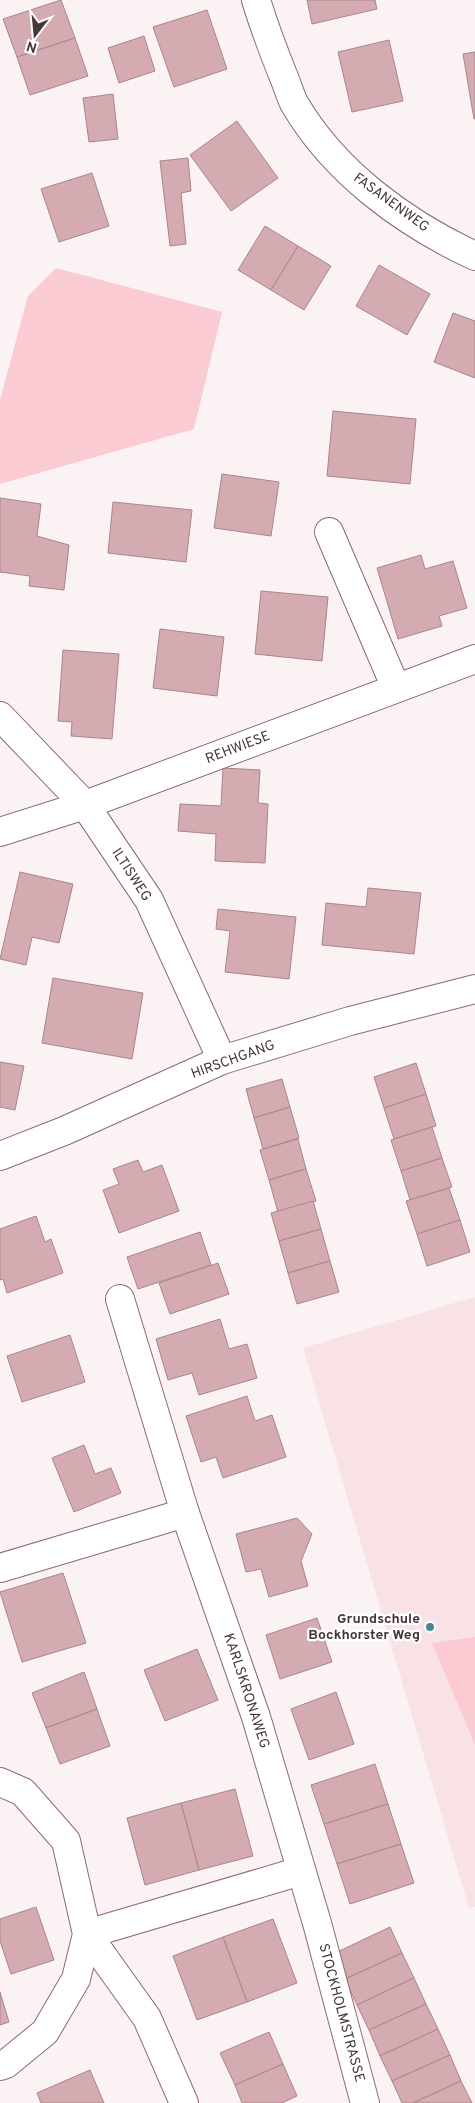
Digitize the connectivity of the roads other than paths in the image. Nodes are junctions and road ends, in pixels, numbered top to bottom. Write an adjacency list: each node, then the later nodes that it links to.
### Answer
1 (256, 0): 2 (street, FASANENWEG)
2 (475, 256)
3 (329, 532): 5 (street)
4 (475, 659): 5 (street, REHWIESE)
5 (396, 688): 7 (street, REHWIESE)
6 (0, 716): 7 (street, ILTISWEG)
7 (86, 805): 8 (street, REHWIESE); 10 (street, ILTISWEG)
8 (0, 832)
9 (475, 989): 10 (street, HIRSCHGANG)
10 (222, 1060): 11 (street, HIRSCHGANG)
11 (0, 1156)
12 (120, 1299): 13 (street, KARLSKRONAWEG)
13 (185, 1513): 14 (street); 16 (street, KARLSKRONAWEG)
14 (0, 1568)
15 (0, 1782): 18 (street)
16 (301, 1871): 17 (street, KARLSKRONAWEG); 18 (street)
17 (317, 1923): 21 (street, STOCKHOLMSTRASSE)
18 (87, 1934): 19 (street); 20 (street)
19 (0, 2066)
20 (184, 2103)
21 (365, 2103)

